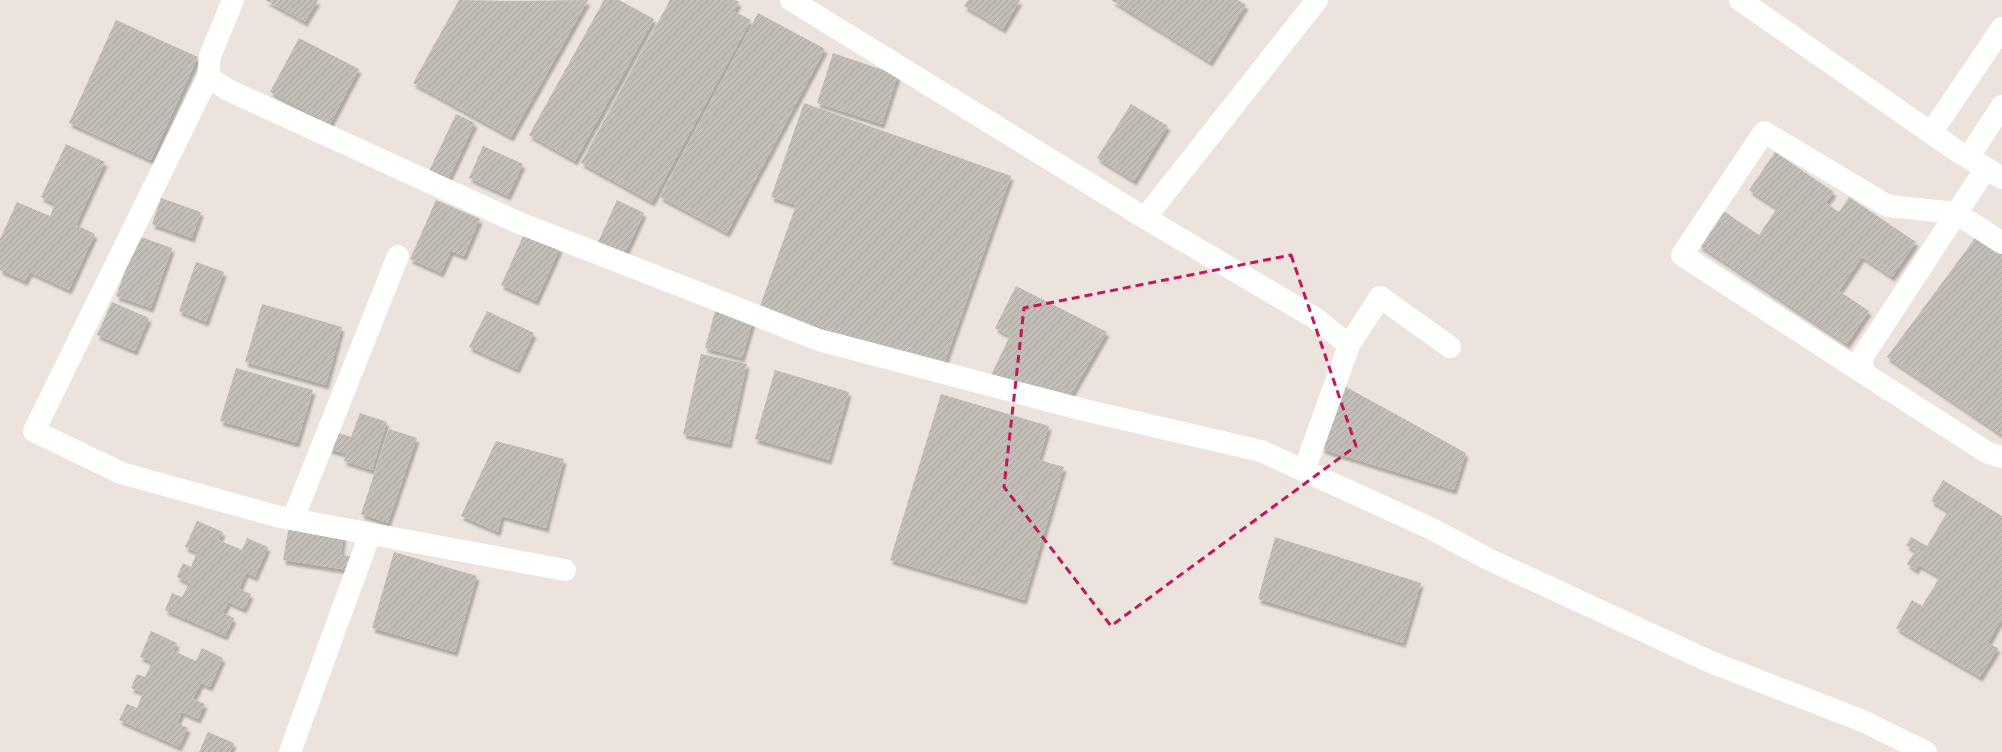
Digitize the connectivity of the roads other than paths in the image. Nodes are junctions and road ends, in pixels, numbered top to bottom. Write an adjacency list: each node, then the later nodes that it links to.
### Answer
1 (233, 0): 6 (street)
2 (791, 0): 11 (street)
3 (1317, 0): 11 (street)
4 (1740, 0): 8 (street)
5 (2002, 28): 8 (street)
6 (208, 77): 18 (street); 19 (street)
7 (2002, 106): 9 (street)
8 (1932, 133): 9 (street)
9 (1985, 168): 10 (street)
10 (1956, 213): 12 (street); 16 (street); 16 (street)
11 (1145, 218): 14 (street)
12 (2002, 243)
13 (398, 256): 19 (street)
14 (1349, 345): 15 (street); 18 (street)
15 (1450, 347)
16 (1868, 376): 17 (street)
17 (2002, 457)
18 (1304, 471): 23 (street)
19 (293, 519): 20 (street)
20 (370, 534): 21 (street); 22 (street)
21 (565, 570)
22 (290, 752)
23 (1926, 752)

